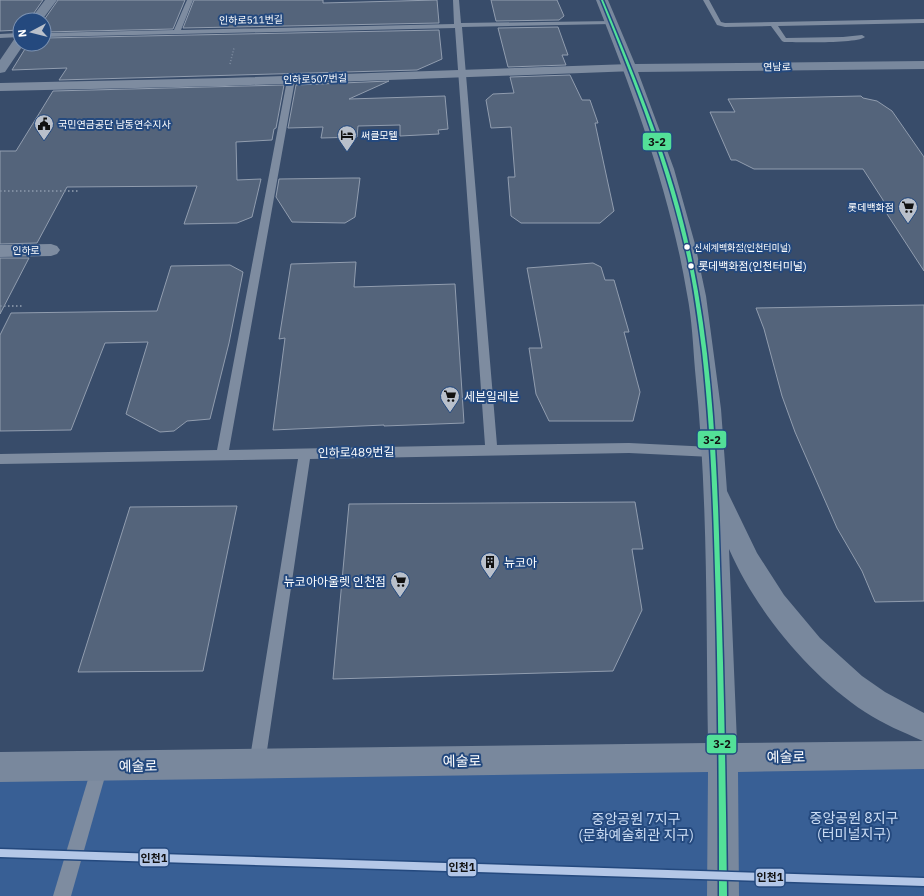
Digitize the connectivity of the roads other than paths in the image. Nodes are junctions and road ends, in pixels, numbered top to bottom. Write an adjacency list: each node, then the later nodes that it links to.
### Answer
1 (51, 0): 6 (main road)
2 (190, 0): 11 (lane)
3 (456, 0): 10 (lane)
4 (602, 0): 7 (main road)
5 (706, 0): 9 (lane)
6 (42, 12)
7 (611, 22): 10 (lane, 인하로511번길); 18 (main road)
8 (924, 22): 9 (lane)
9 (774, 24): 15 (lane)
10 (458, 25): 11 (lane, 인하로511번길); 20 (lane)
11 (177, 32): 13 (lane, 인하로511번길)
12 (12, 35): 14 (lane)
13 (52, 35)
14 (0, 36)
15 (862, 37)
16 (12, 52): 19 (main road)
17 (924, 65): 18 (main road, 연남로)
18 (630, 68): 20 (street, 인하로507번길); 26 (main road)
19 (0, 69)
20 (462, 74): 21 (street, 인하로507번길); 25 (lane)
21 (291, 80): 22 (street, 인하로507번길); 28 (lane)
22 (0, 87)
23 (0, 250): 24 (street, 인하로)
24 (51, 250)
25 (491, 450): 26 (lane, 인하로489번길); 27 (lane, 인하로489번길)
26 (712, 452): 30 (main road)
27 (305, 453): 28 (lane, 인하로489번길); 34 (lane)
28 (222, 454): 29 (lane, 인하로489번길)
29 (0, 459)
30 (715, 486): 31 (main road); 33 (main road)
31 (924, 727)
32 (924, 755): 33 (main road, 예술로)
33 (723, 758): 34 (main road, 예술로); 38 (main road)
34 (257, 764): 35 (main road, 예술로)
35 (100, 766): 36 (main road, 예술로); 37 (lane)
36 (0, 767)
37 (62, 896)
38 (723, 896)

